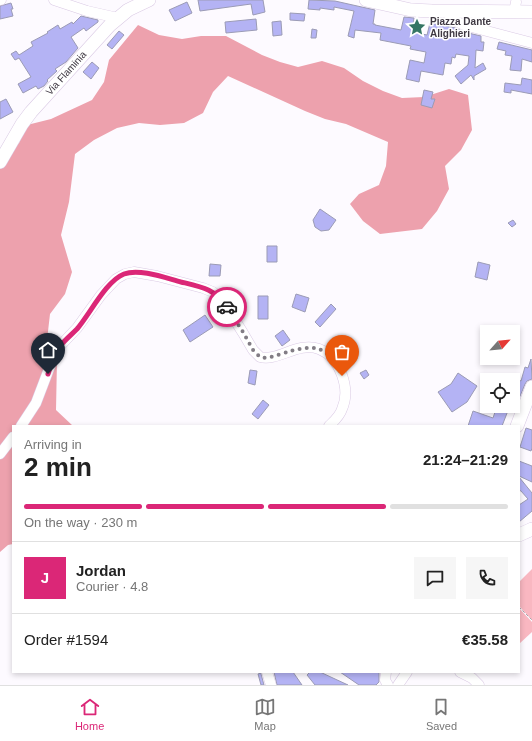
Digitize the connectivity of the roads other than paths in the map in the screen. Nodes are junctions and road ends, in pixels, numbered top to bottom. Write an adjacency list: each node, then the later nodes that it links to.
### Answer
1 (54, 0): 6 (street)
2 (149, 0): 6 (main road, Via Flaminia)
3 (366, 0): 4 (main road)
4 (449, 11): 5 (main road); 7 (street)
5 (532, 12)
6 (118, 18): 8 (main road, Via Flaminia)
7 (532, 44)
8 (0, 162)
9 (532, 387): 10 (main road)
10 (528, 410): 13 (main road)
11 (22, 425): 12 (street)
12 (331, 425)
13 (518, 425)
14 (12, 438): 15 (street)
15 (0, 454)
16 (532, 529): 17 (main road)
17 (520, 535)
18 (267, 673): 21 (street)
19 (406, 673): 22 (street)
20 (462, 673): 23 (street)
21 (271, 685)
22 (398, 685)
23 (479, 685)

